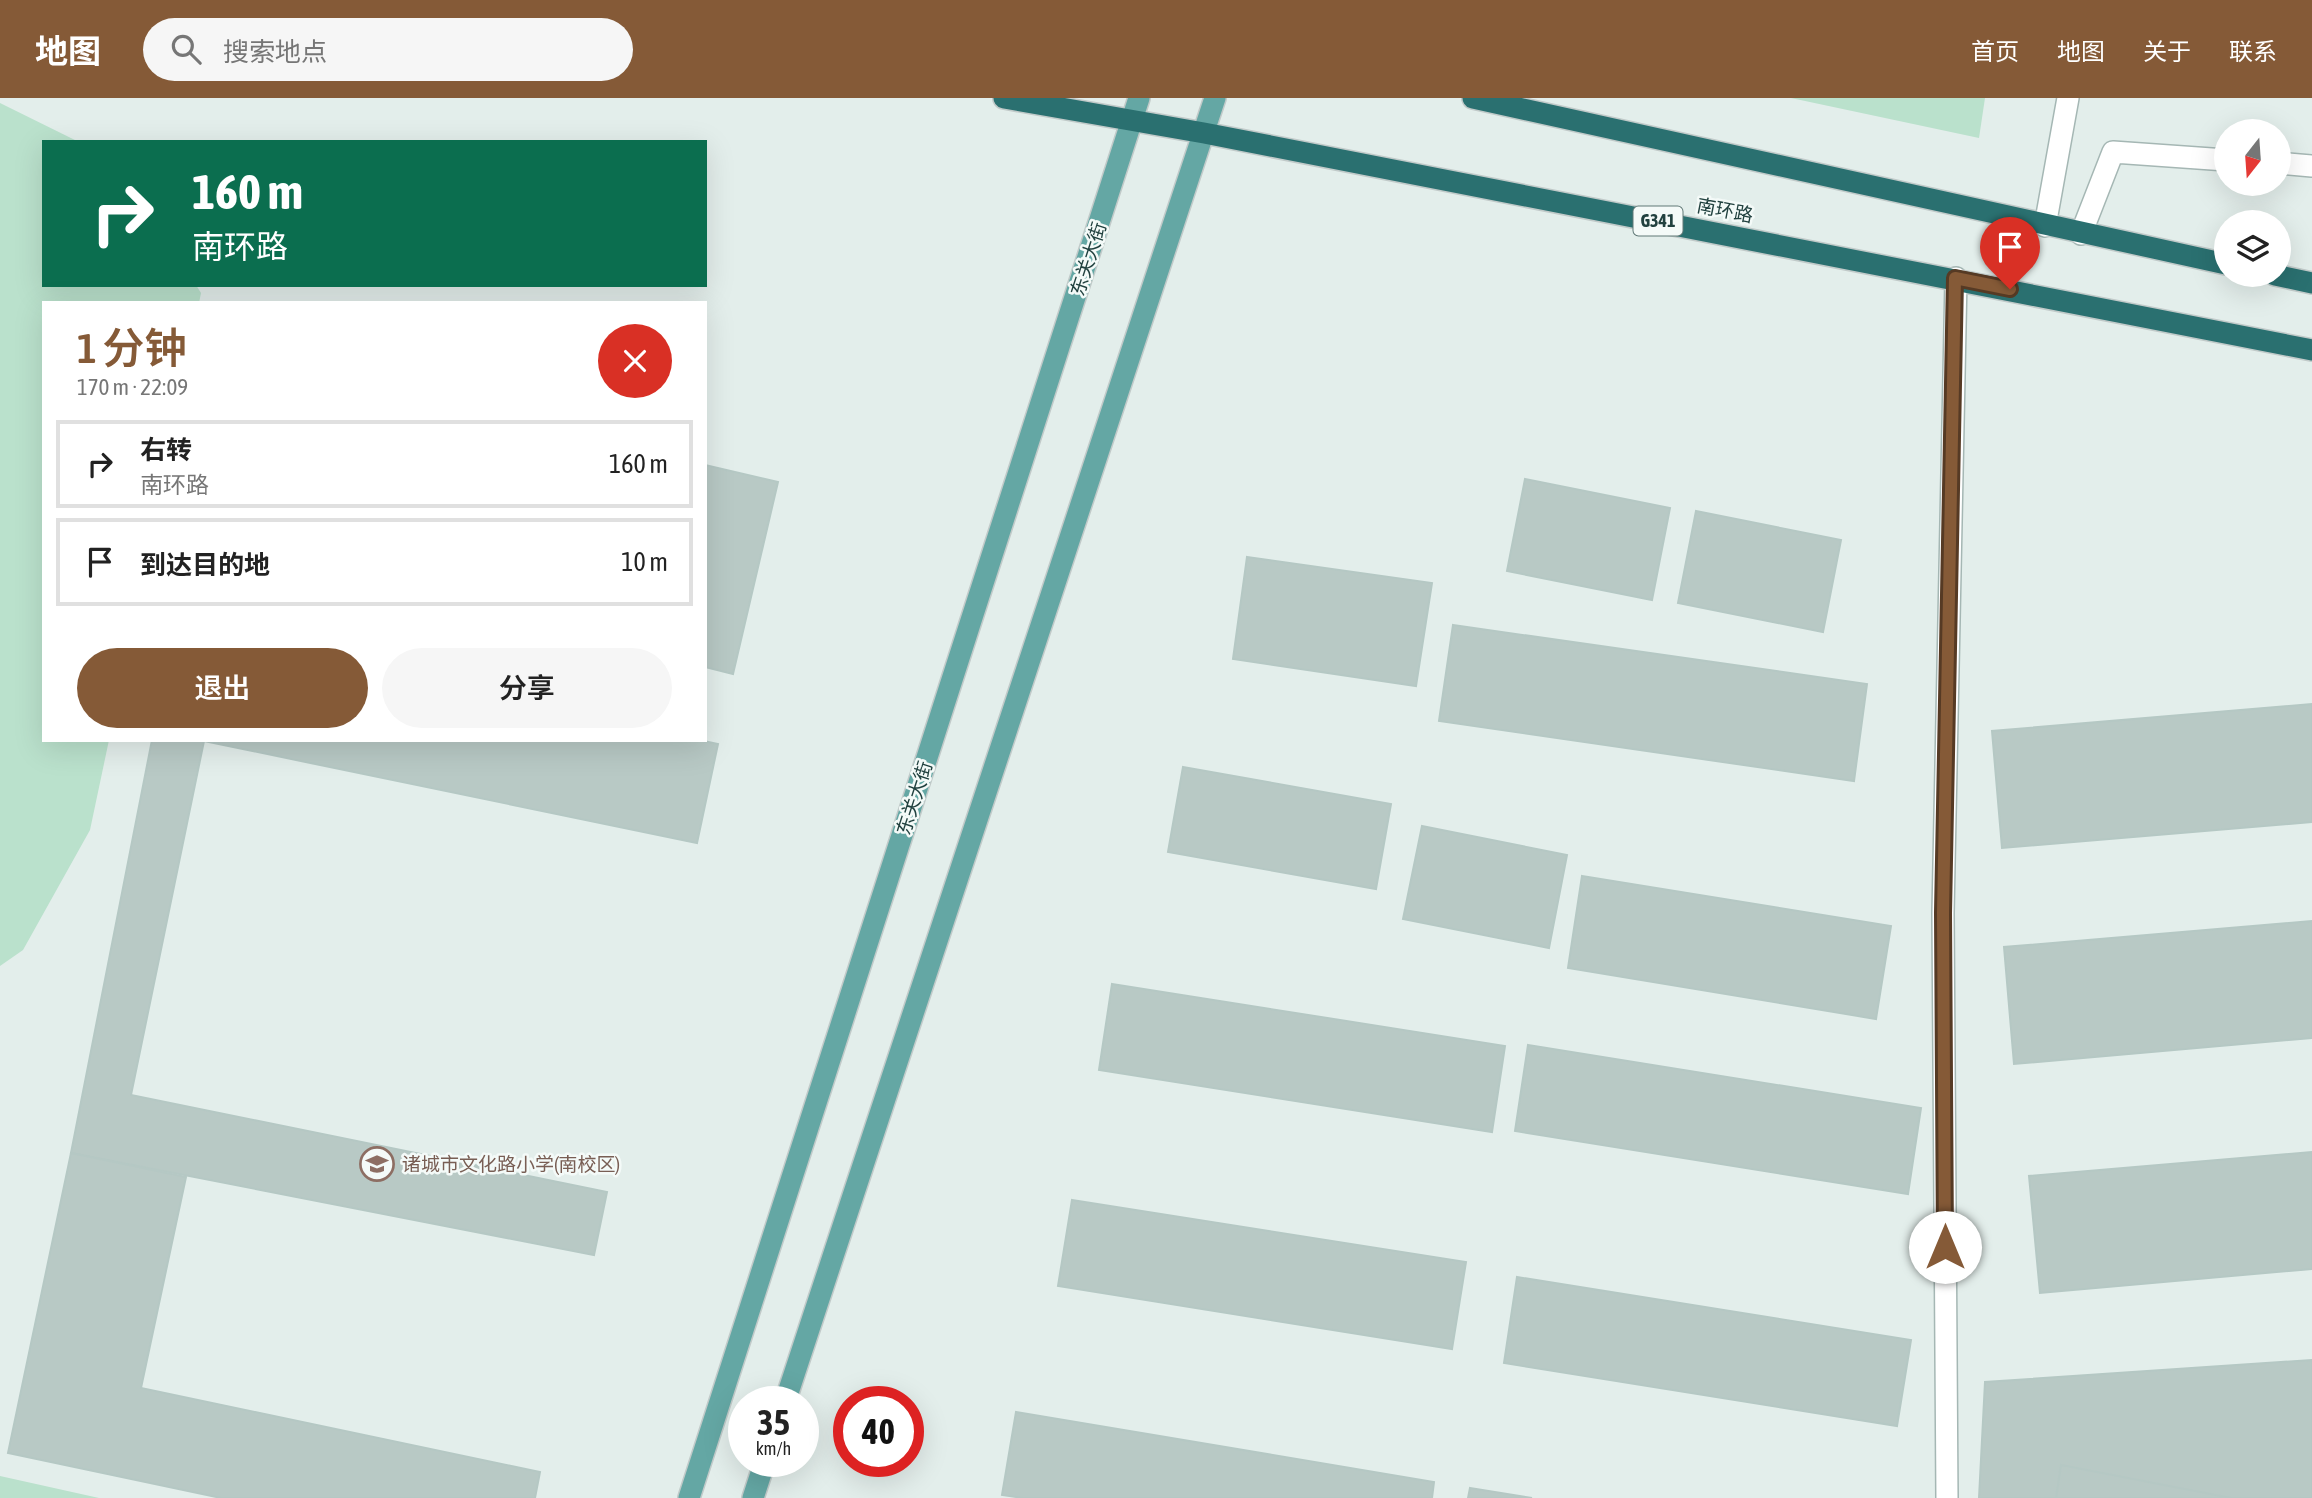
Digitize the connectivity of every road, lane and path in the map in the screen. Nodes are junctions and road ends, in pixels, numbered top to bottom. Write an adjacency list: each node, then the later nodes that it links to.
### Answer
1 (1004, 98): 6 (highway, 南环路 / G341)
2 (1139, 98): 6 (main road, 东关大街)
3 (1215, 98): 7 (main road)
4 (1473, 98): 11 (highway)
5 (2068, 98): 11 (street)
6 (1133, 122): 7 (highway, 南环路 / G341); 20 (main road, 东关大街)
7 (1203, 133): 14 (highway, 南环路 / G341); 18 (main road)
8 (2214, 159): 12 (street)
9 (2291, 164): 10 (street)
10 (2312, 166)
11 (2045, 226): 12 (highway)
12 (2081, 234): 13 (highway)
13 (2214, 262)
14 (1955, 278): 17 (highway, 南环路 / G341); 22 (street)
15 (2291, 278): 16 (highway)
16 (2312, 282)
17 (2312, 350)
18 (790, 1386)
19 (760, 1477): 21 (main road)
20 (689, 1498)
21 (753, 1498)
22 (1947, 1498)

